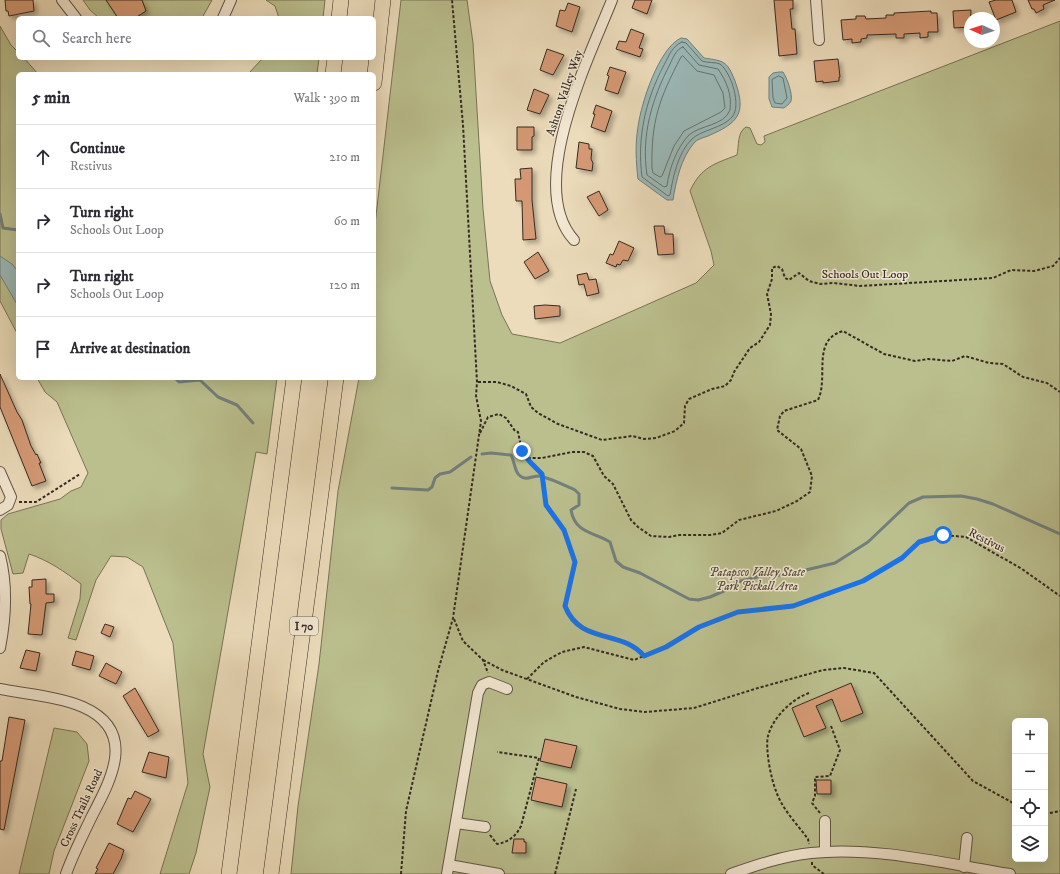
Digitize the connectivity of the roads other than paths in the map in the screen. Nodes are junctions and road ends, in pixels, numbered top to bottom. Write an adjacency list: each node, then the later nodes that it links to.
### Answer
1 (62, 0): 7 (street)
2 (231, 0): 8 (street)
3 (341, 0): 9 (highway)
4 (383, 0): 13 (highway)
5 (612, 0): 14 (street, Ashton Valley Way)
6 (816, 0): 10 (street)
7 (74, 16)
8 (224, 16)
9 (339, 16)
10 (819, 40)
11 (334, 60): 12 (highway)
12 (333, 72)
13 (375, 72)
14 (574, 240)
15 (294, 380): 31 (highway)
16 (336, 380): 32 (highway, I 70)
17 (0, 472): 18 (street)
18 (0, 510)
19 (0, 556): 20 (street)
20 (0, 648)
21 (0, 689): 30 (street, Cross Trails Road)
22 (507, 689): 24 (street)
23 (825, 821): 27 (street)
24 (456, 823): 25 (street); 29 (street)
25 (485, 827)
26 (968, 838): 28 (street)
27 (825, 852): 28 (street); 34 (street)
28 (964, 867): 35 (street)
29 (448, 870): 33 (street)
30 (66, 874)
31 (229, 874)
32 (271, 874)
33 (499, 874)
34 (731, 874)
35 (1010, 874)

